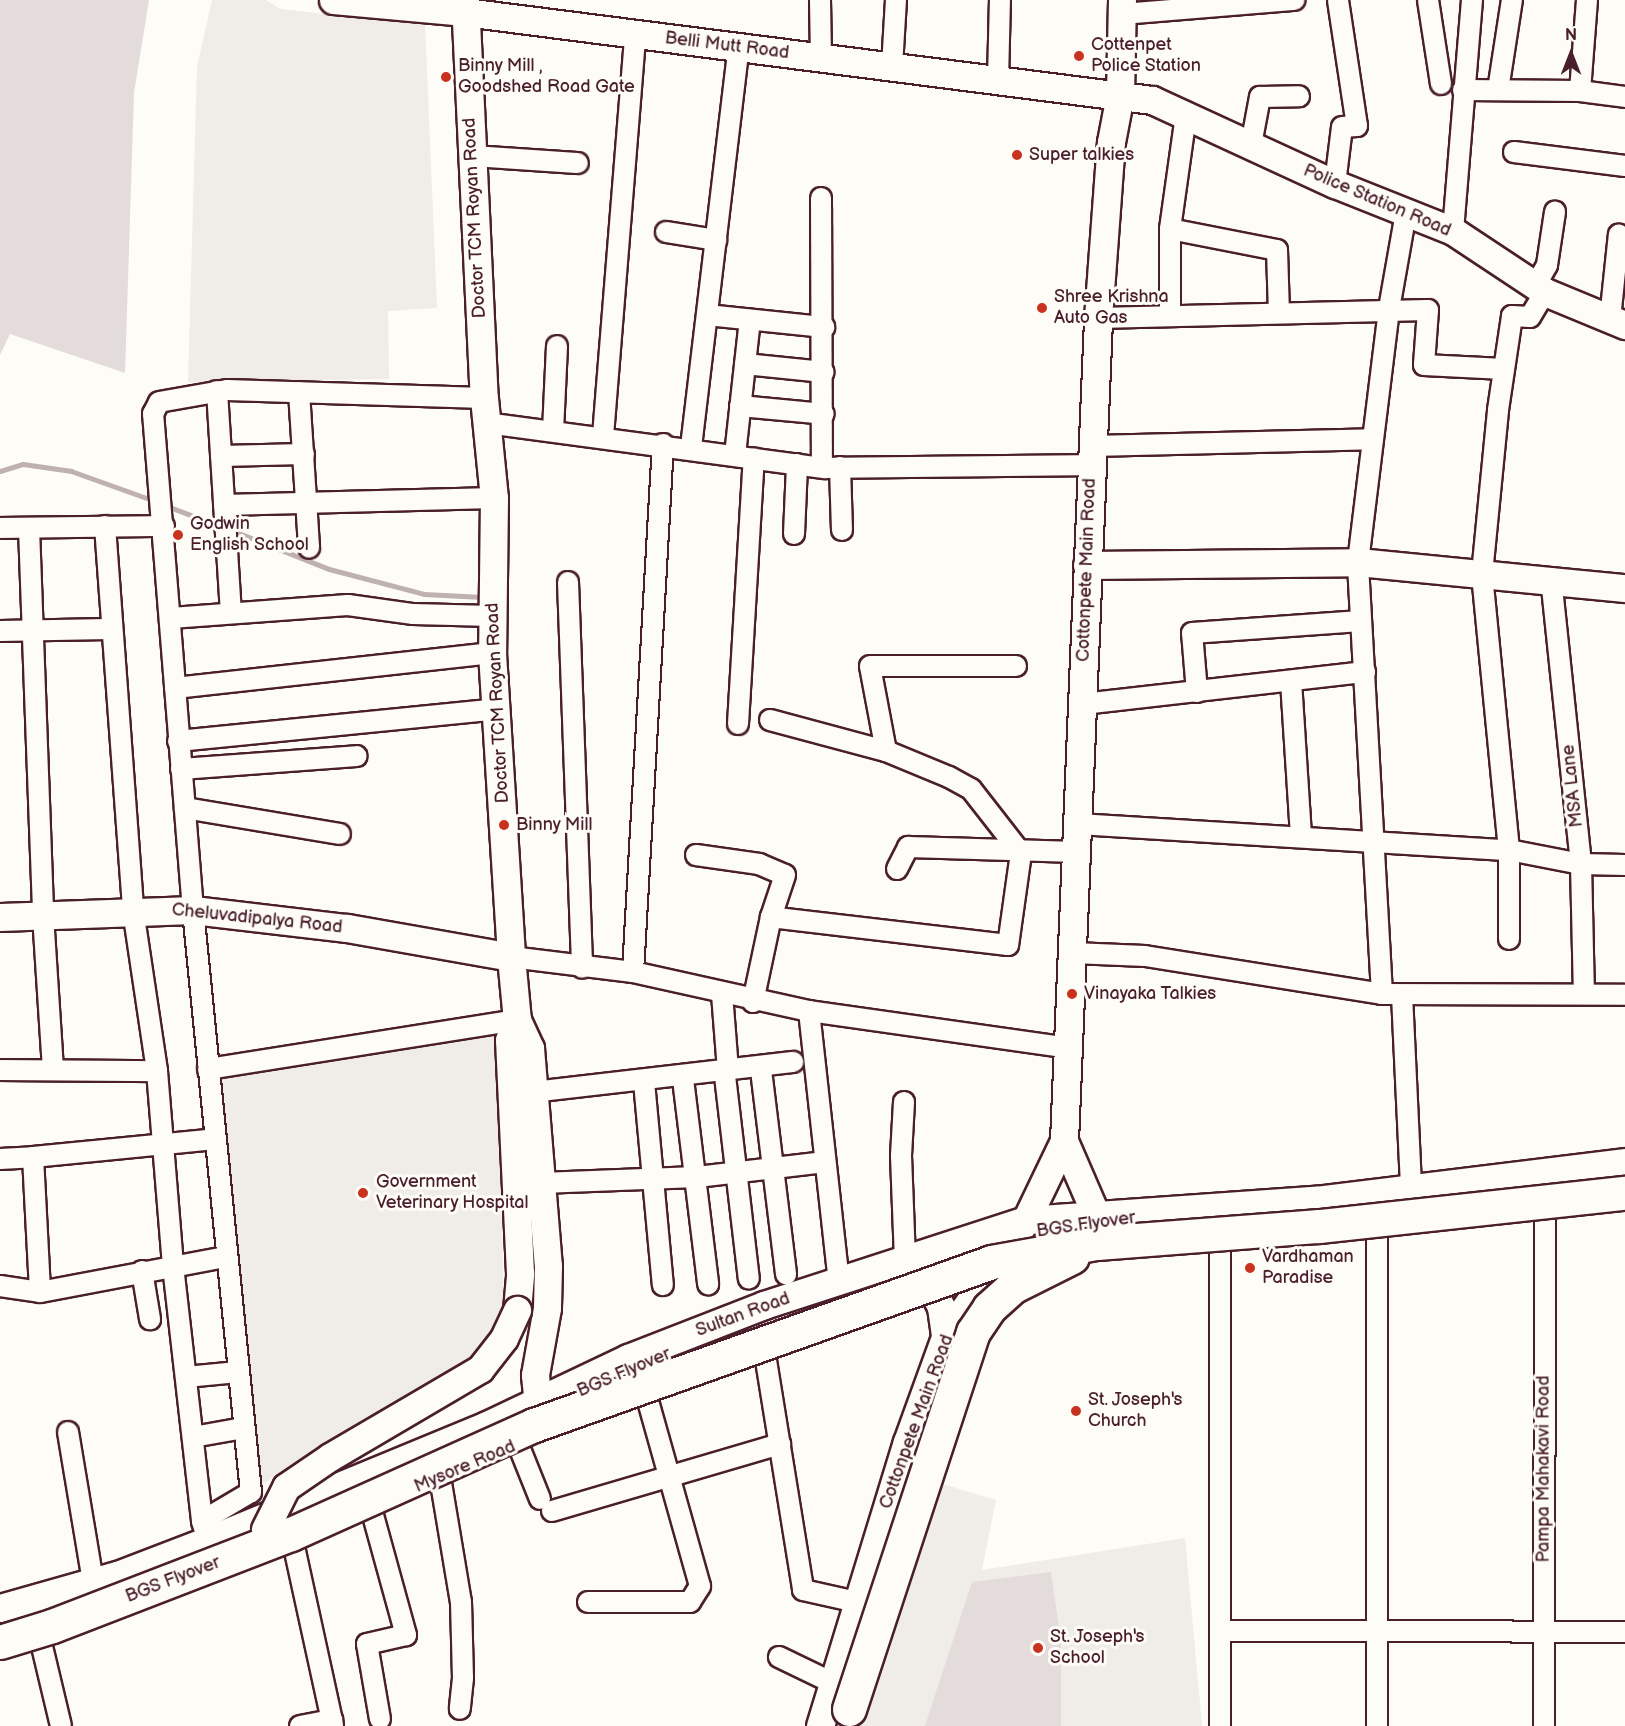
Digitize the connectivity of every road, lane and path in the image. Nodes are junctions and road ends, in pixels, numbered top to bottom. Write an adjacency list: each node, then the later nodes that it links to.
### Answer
1 (333, 0): 11 (main road, Belli Mutt Road)
2 (820, 0): 15 (street)
3 (896, 0): 16 (street)
4 (1000, 0): 17 (street)
5 (1294, 0): 12 (street)
6 (1338, 0): 31 (street)
7 (1428, 0): 18 (street)
8 (1472, 0): 19 (street)
9 (1512, 0): 20 (street)
10 (1587, 0): 21 (street)
11 (465, 6): 13 (main road, Belli Mutt Road); 28 (main road, Doctor TCM Royan Road)
12 (1122, 7): 22 (main road, Cottonpete Main Road)
13 (635, 34): 14 (main road, Belli Mutt Road); 59 (street)
14 (739, 47): 15 (main road, Belli Mutt Road); 39 (street)
15 (821, 58): 16 (main road, Belli Mutt Road)
16 (892, 67): 17 (main road, Belli Mutt Road)
17 (998, 80): 22 (main road, Belli Mutt Road)
18 (1441, 84)
19 (1463, 90): 20 (street); 36 (street)
20 (1498, 90): 21 (street)
21 (1580, 91): 24 (street)
22 (1120, 95): 25 (main road, Police Station Road); 45 (main road, Cottonpete Main Road)
23 (1299, 96): 26 (street)
24 (1625, 97)
25 (1186, 115): 26 (main road, Police Station Road); 35 (street)
26 (1251, 145): 31 (main road, Police Station Road)
27 (1514, 152): 30 (street)
28 (472, 156): 29 (street); 56 (main road, Doctor TCM Royan Road)
29 (578, 163)
30 (1625, 166)
31 (1335, 184): 34 (main road, Police Station Road)
32 (821, 198): 48 (street)
33 (1555, 212): 40 (street)
34 (1406, 213): 36 (main road, Police Station Road); 41 (street)
35 (1170, 229): 42 (street); 44 (street)
36 (1453, 231): 40 (main road, Police Station Road)
37 (666, 232): 39 (street)
38 (1619, 234): 47 (street)
39 (716, 240): 43 (street)
40 (1540, 289): 47 (main road, Police Station Road); 51 (street)
41 (1389, 309): 42 (street); 51 (street); 60 (street)
42 (1279, 312): 44 (street)
43 (707, 315): 46 (street); 62 (street)
44 (1170, 315): 45 (street)
45 (1098, 318): 64 (main road, Cottonpete Main Road)
46 (750, 320): 48 (street); 50 (street)
47 (1617, 322)
48 (824, 327): 52 (street)
49 (557, 346): 58 (street)
50 (745, 364): 52 (street); 55 (street)
51 (1504, 369): 81 (street)
52 (824, 372): 57 (street)
53 (217, 391): 54 (street); 65 (street); 71 (street)
54 (299, 392): 56 (street); 63 (street)
55 (740, 406): 57 (street); 66 (street)
56 (485, 410): 58 (street); 69 (main road, Doctor TCM Royan Road)
57 (824, 414): 68 (street)
58 (553, 431): 59 (street)
59 (603, 436): 61 (street)
60 (1373, 439): 64 (street); 79 (street)
61 (663, 444): 62 (street); 127 (street)
62 (691, 447): 66 (street)
63 (304, 454): 65 (street); 70 (street)
64 (1092, 455): 68 (street); 80 (main road, Cottonpete Main Road)
65 (221, 456): 72 (street)
66 (744, 457): 67 (street); 101 (street)
67 (797, 464): 68 (street); 77 (street)
68 (831, 467): 76 (street)
69 (494, 498): 70 (street); 86 (main road, Doctor TCM Royan Road)
70 (308, 502): 72 (street); 78 (street)
71 (163, 513): 73 (street); 87 (street)
72 (225, 520): 85 (street)
73 (105, 526): 75 (street); 89 (street)
74 (0, 528): 75 (street)
75 (29, 528): 91 (street)
76 (842, 530)
77 (794, 534)
78 (309, 548)
79 (1358, 562): 80 (main road); 81 (main road); 88 (street)
80 (1087, 565): 98 (main road, Cottonpete Main Road)
81 (1482, 574): 82 (main road); 111 (street)
82 (1551, 578): 84 (main road); 115 (street, MSA Lane)
83 (568, 582): 126 (street)
84 (1625, 588)
85 (231, 613): 86 (street); 87 (street)
86 (492, 616): 92 (main road, Doctor TCM Royan Road)
87 (171, 618): 96 (street)
88 (1361, 621): 94 (street); 97 (street)
89 (110, 629): 91 (street); 118 (street)
90 (0, 631): 91 (street)
91 (33, 631): 120 (street)
92 (492, 653): 96 (street); 99 (main road, Doctor TCM Royan Road)
93 (1016, 666): 103 (street)
94 (1365, 672): 95 (street); 110 (street)
95 (1291, 681): 97 (street); 109 (street)
96 (175, 688): 102 (street)
97 (1197, 692): 98 (street)
98 (1083, 704): 107 (main road, Cottonpete Main Road)
99 (496, 709): 102 (street); 125 (main road, Doctor TCM Royan Road)
100 (770, 720): 103 (street)
101 (738, 724)
102 (178, 741): 105 (street)
103 (886, 751): 113 (street)
104 (357, 756): 105 (street)
105 (181, 769): 106 (street)
106 (185, 808): 108 (street); 119 (street)
107 (1078, 824): 109 (street); 112 (main road, Cottonpete Main Road)
108 (340, 834)
109 (1302, 836): 110 (street)
110 (1376, 840): 111 (street); 129 (street)
111 (1509, 850): 115 (street); 123 (street)
112 (1077, 852): 113 (street); 124 (main road, Cottonpete Main Road)
113 (1021, 853): 117 (street); 122 (street)
114 (696, 855): 122 (street)
115 (1581, 864): 116 (street); 130 (street, MSA Lane)
116 (1625, 865)
117 (897, 869)
118 (133, 910): 119 (main road, Cheluvadipalya Road); 120 (main road, Cheluvadipalya Road); 142 (street)
119 (194, 910): 125 (main road, Cheluvadipalya Road); 138 (street)
120 (43, 915): 121 (main road, Cheluvadipalya Road); 140 (street)
121 (0, 917)
122 (771, 917): 133 (street)
123 (1509, 939)
124 (1073, 952): 129 (street); 136 (main road, Cottonpete Main Road)
125 (511, 957): 126 (street); 135 (main road, Doctor TCM Royan Road)
126 (582, 969): 127 (street)
127 (633, 972): 128 (street)
128 (722, 994): 133 (street); 143 (street)
129 (1382, 994): 131 (street)
130 (1584, 994): 131 (street); 132 (street)
131 (1402, 995): 161 (street)
132 (1625, 995)
133 (753, 1002): 134 (street)
134 (809, 1011): 136 (street); 153 (street)
135 (518, 1020): 138 (street); 146 (main road, Doctor TCM Royan Road); 199 (main road, bridge)
136 (1069, 1048): 149 (main road, Cottonpete Main Road)
137 (793, 1062): 143 (street)
138 (208, 1068): 148 (street)
139 (0, 1070): 140 (street)
140 (53, 1070): 142 (street)
141 (761, 1070): 155 (street)
142 (157, 1071): 150 (street)
143 (727, 1073): 146 (street); 156 (street)
144 (683, 1079): 158 (street)
145 (644, 1082): 159 (street)
146 (533, 1092): 160 (main road, Doctor TCM Royan Road)
147 (904, 1102): 170 (street)
148 (215, 1138): 150 (street); 169 (street)
149 (1064, 1141): 165 (main road, Cottonpete Main Road); 167 (main road, Cottonpete Main Road)
150 (163, 1143): 151 (street); 171 (street)
151 (33, 1157): 152 (street); 181 (street)
152 (0, 1159)
153 (825, 1162): 155 (street); 176 (street)
154 (1625, 1162): 161 (main road, Sultan Road)
155 (776, 1169): 156 (street); 174 (street)
156 (737, 1173): 158 (street); 175 (street)
157 (1625, 1173): 199 (highway, BGS Flyover)
158 (697, 1178): 159 (street); 177 (street)
159 (653, 1180): 160 (street); 178 (street)
160 (542, 1183): 188 (main road, Doctor TCM Royan Road)
161 (1411, 1188): 167 (main road, Sultan Road)
162 (1625, 1193): 167 (highway, BGS Flyover, bridge)
163 (1625, 1204): 164 (main road, Mysore Road)
164 (1545, 1212): 166 (main road, Mysore Road); 207 (street, Pampa Mahakavi Road)
165 (1026, 1220): 167 (main road, Sultan Road); 170 (main road, Sultan Road); 172 (main road, Cottonpete Main Road)
166 (1377, 1228): 168 (main road, Mysore Road); 204 (street)
167 (1096, 1229): 209 (highway, BGS Flyover, bridge); 214 (highway, bridge)
168 (1220, 1240): 172 (main road, Mysore Road); 205 (street)
169 (225, 1257): 171 (street); 185 (street)
170 (911, 1257): 176 (main road, Sultan Road); 180 (main road)
171 (173, 1266): 173 (street); 186 (street)
172 (995, 1268): 180 (main road, Mysore Road); 183 (main road, Cottonpete Main Road)
173 (142, 1271): 181 (street); 182 (street)
174 (786, 1274)
175 (748, 1279)
176 (839, 1282): 188 (main road, Sultan Road)
177 (708, 1284)
178 (663, 1285)
179 (0, 1286): 181 (street)
180 (933, 1289): 183 (main road); 184 (main road, Mysore Road)
181 (40, 1292)
182 (150, 1319)
183 (945, 1336): 202 (main road, Cottonpete Main Road)
184 (764, 1347): 187 (main road, Mysore Road); 194 (street)
185 (238, 1372): 186 (street); 189 (street)
186 (186, 1377): 192 (street)
187 (646, 1394): 191 (main road, Mysore Road); 195 (street)
188 (535, 1402): 191 (main road, Doctor TCM Royan Road); 198 (main road, Sultan Road)
189 (244, 1428): 192 (street); 198 (street)
190 (68, 1432): 200 (street)
191 (544, 1434): 193 (main road, Mysore Road)
192 (193, 1437): 198 (street)
193 (518, 1444): 195 (street); 196 (main road, Mysore Road)
194 (780, 1444): 195 (street); 202 (street)
195 (669, 1476): 201 (street)
196 (440, 1477): 197 (main road, Mysore Road); 213 (street)
197 (371, 1508): 199 (main road, Mysore Road); 215 (street)
198 (205, 1530): 200 (main road)
199 (279, 1536): 208 (main road, Mysore Road); 216 (street)
200 (93, 1582): 203 (main road)
201 (588, 1602)
202 (856, 1602): 212 (main road, Cottonpete Main Road)
203 (0, 1608)
204 (1377, 1629): 205 (street); 207 (street); 221 (street)
205 (1220, 1630): 220 (street)
206 (1625, 1632): 207 (street)
207 (1544, 1634): 222 (street, Pampa Mahakavi Road)
208 (40, 1638): 210 (main road, Mysore Road); 217 (street)
209 (0, 1642)
210 (0, 1651)
211 (779, 1657): 212 (street)
212 (831, 1682): 219 (main road, Cottonpete Main Road)
213 (460, 1708)
214 (849, 1708)
215 (380, 1719)
216 (333, 1723): 218 (street)
217 (61, 1726)
218 (300, 1726)
219 (820, 1726)
220 (1220, 1726)
221 (1377, 1726)
222 (1544, 1726)

